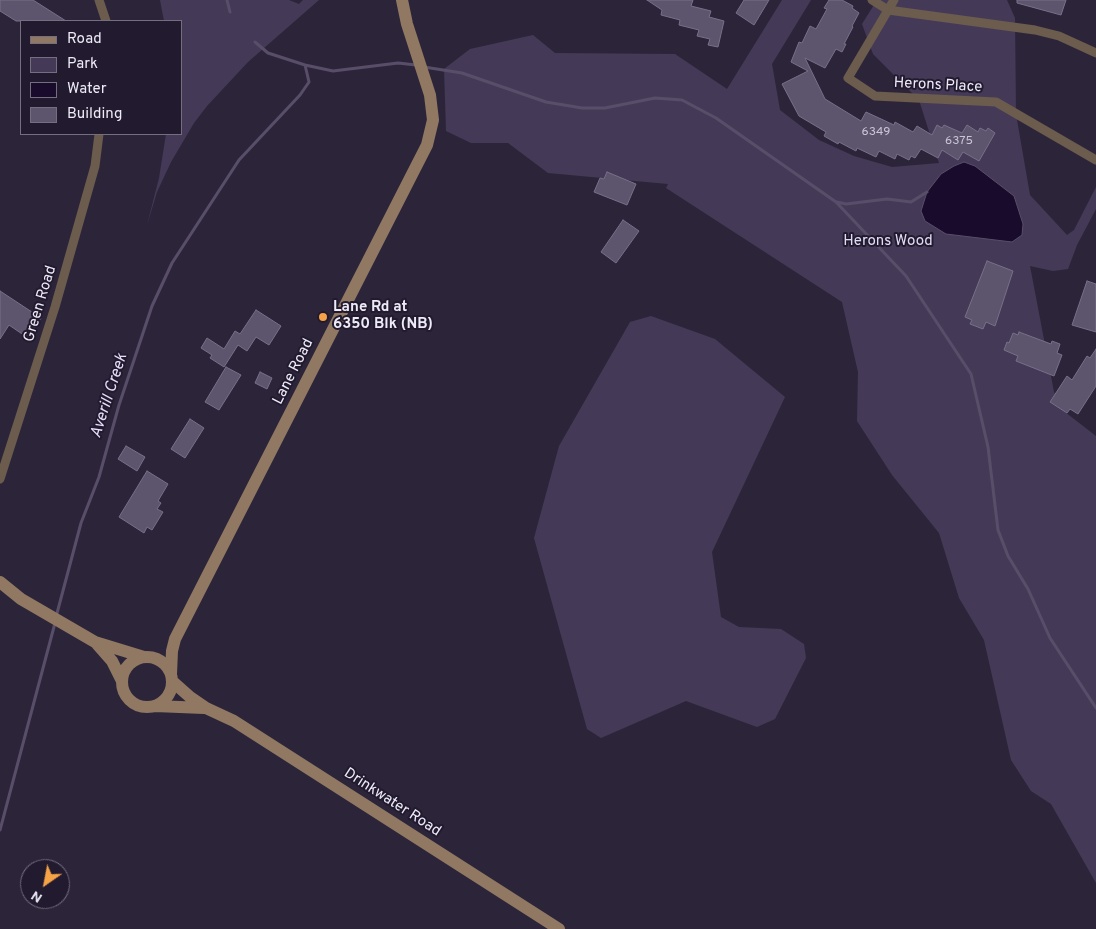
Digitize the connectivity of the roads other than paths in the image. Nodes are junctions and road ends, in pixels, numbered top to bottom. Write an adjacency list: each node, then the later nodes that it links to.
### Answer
1 (99, 0): 6 (street)
2 (402, 0): 12 (street, Lane Road)
3 (872, 0): 5 (street)
4 (894, 0): 5 (street)
5 (888, 10): 7 (street); 9 (street, Herons Place)
6 (106, 20)
7 (1096, 53)
8 (99, 135): 10 (street, Green Road)
9 (1096, 160)
10 (0, 479)
11 (0, 582): 13 (street)
12 (175, 639): 14 (street, Lane Road); 15 (street, Lane Road)
13 (95, 642): 14 (street); 16 (street)
14 (146, 657): 15 (street); 16 (street)
15 (172, 678): 17 (street); 18 (street, Drinkwater Road)
16 (122, 681): 17 (street)
17 (155, 706): 18 (street, Drinkwater Road)
18 (206, 708): 19 (street, Drinkwater Road)
19 (558, 929)

